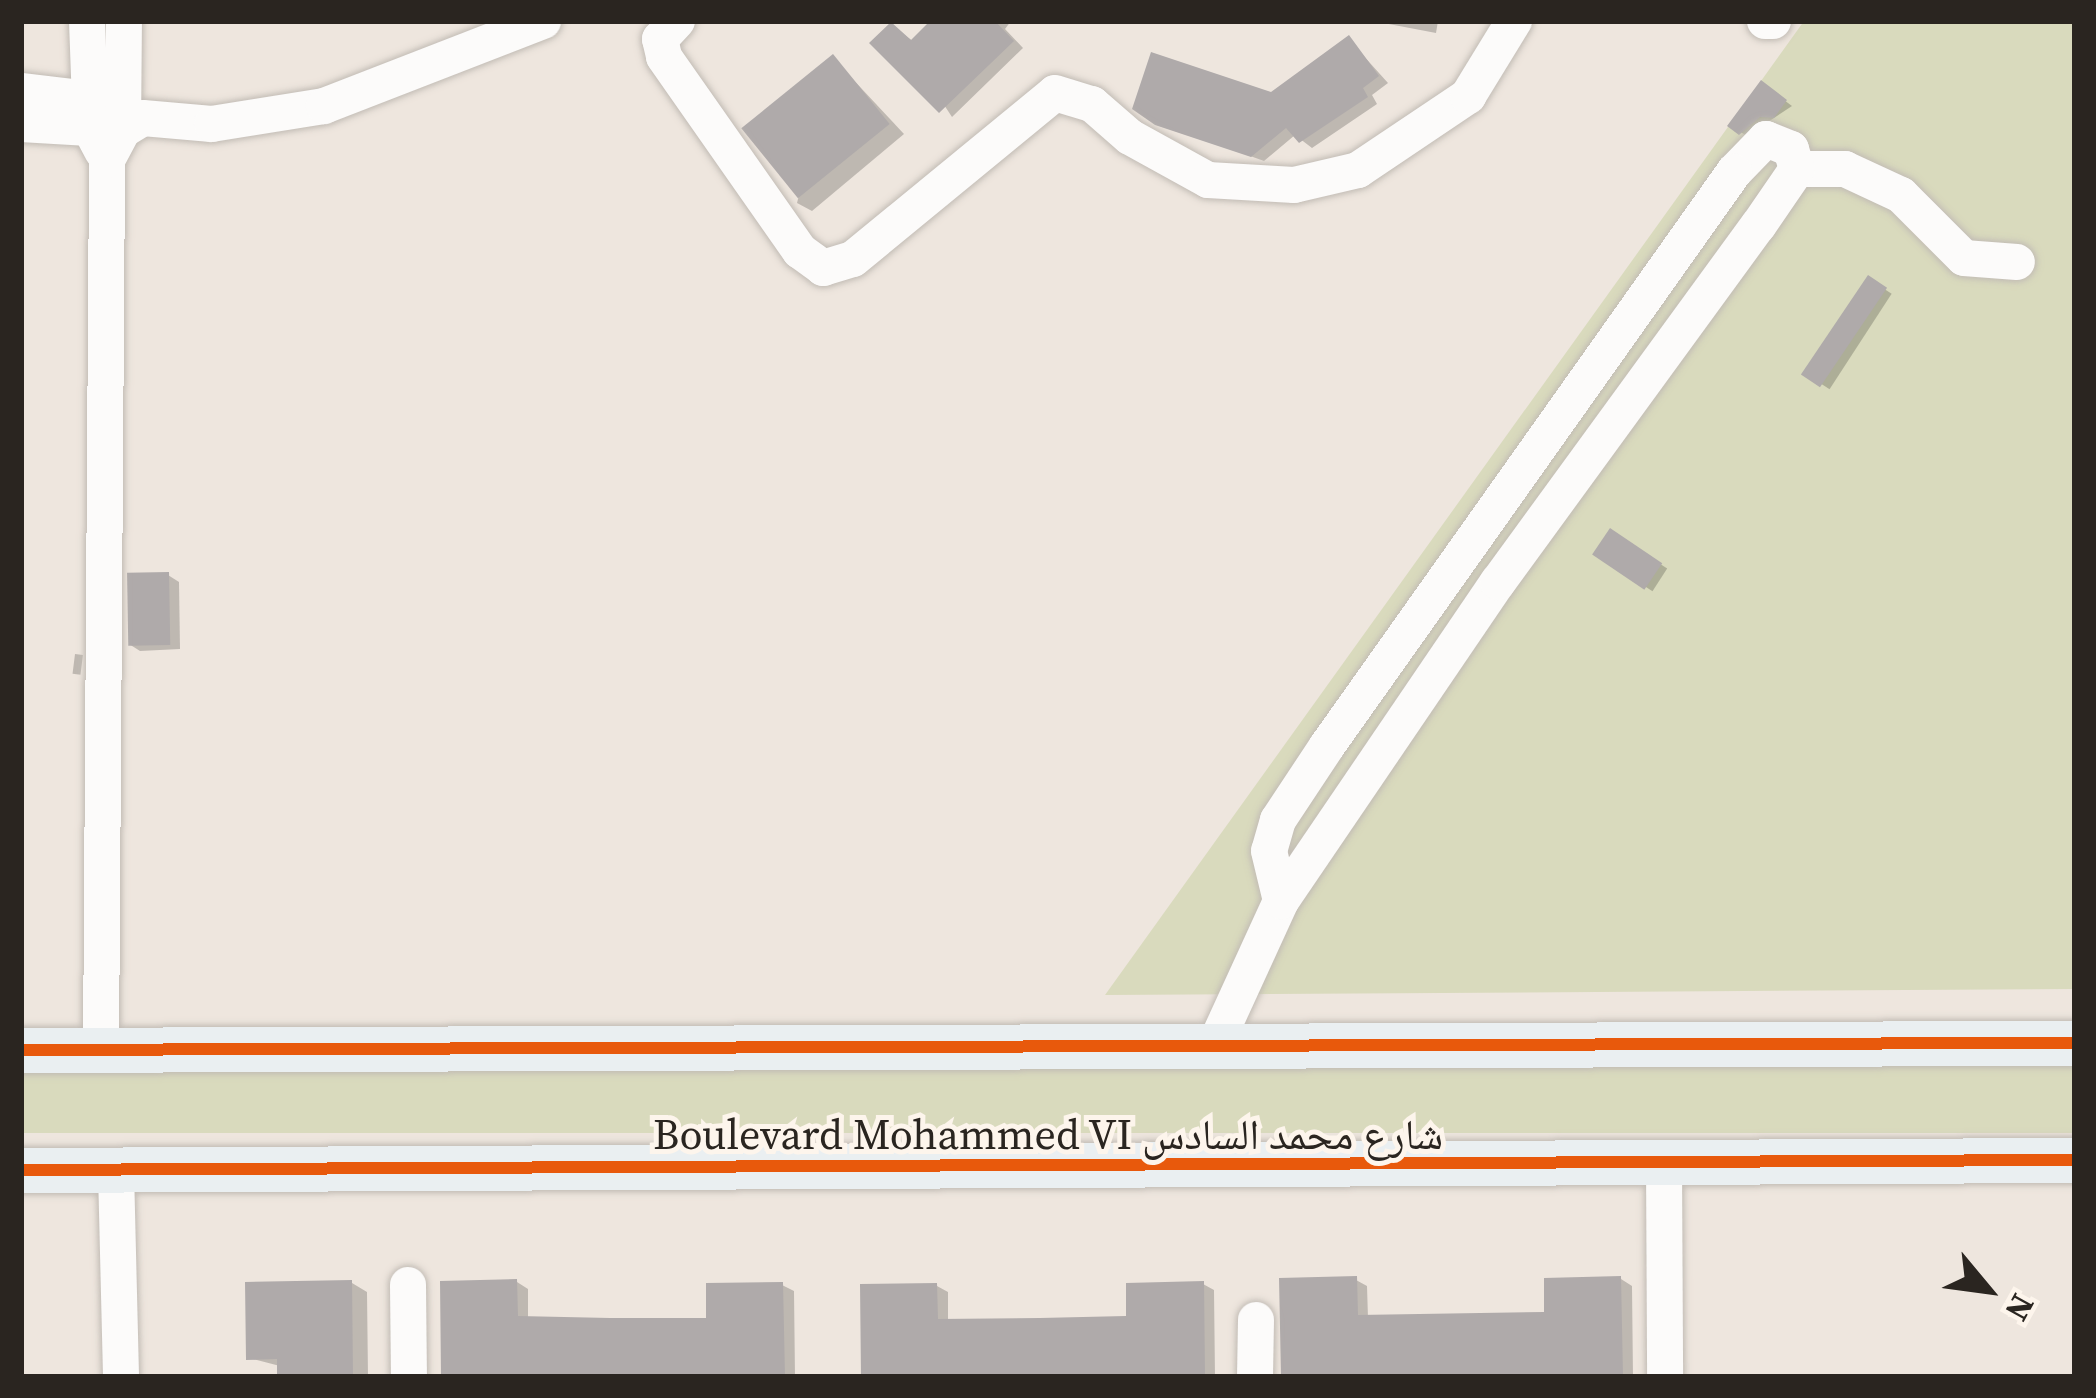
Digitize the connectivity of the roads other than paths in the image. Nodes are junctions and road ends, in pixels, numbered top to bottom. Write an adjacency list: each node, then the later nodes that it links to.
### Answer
1 (87, 21): 7 (street)
2 (124, 21): 7 (street)
3 (543, 21): 7 (street)
4 (677, 21): 5 (street)
5 (1514, 21)
6 (21, 91): 7 (street)
7 (113, 123): 8 (street); 15 (street)
8 (21, 124)
9 (1796, 169): 10 (street); 11 (street); 11 (street)
10 (2017, 262)
11 (1281, 901): 12 (street)
12 (1216, 1043): 13 (main road); 15 (main road)
13 (2075, 1043)
14 (21, 1050): 15 (main road)
15 (101, 1050)
16 (2075, 1160): 17 (main road, Boulevard Mohammed VI شارع محمد السادس)
17 (1664, 1164): 19 (main road, Boulevard Mohammed VI شارع محمد السادس); 25 (street)
18 (21, 1170): 19 (main road, Boulevard Mohammed VI شارع محمد السادس)
19 (116, 1171): 22 (street)
20 (408, 1285): 23 (street)
21 (1256, 1320): 24 (street)
22 (122, 1377)
23 (409, 1377)
24 (1255, 1377)
25 (1666, 1377)

